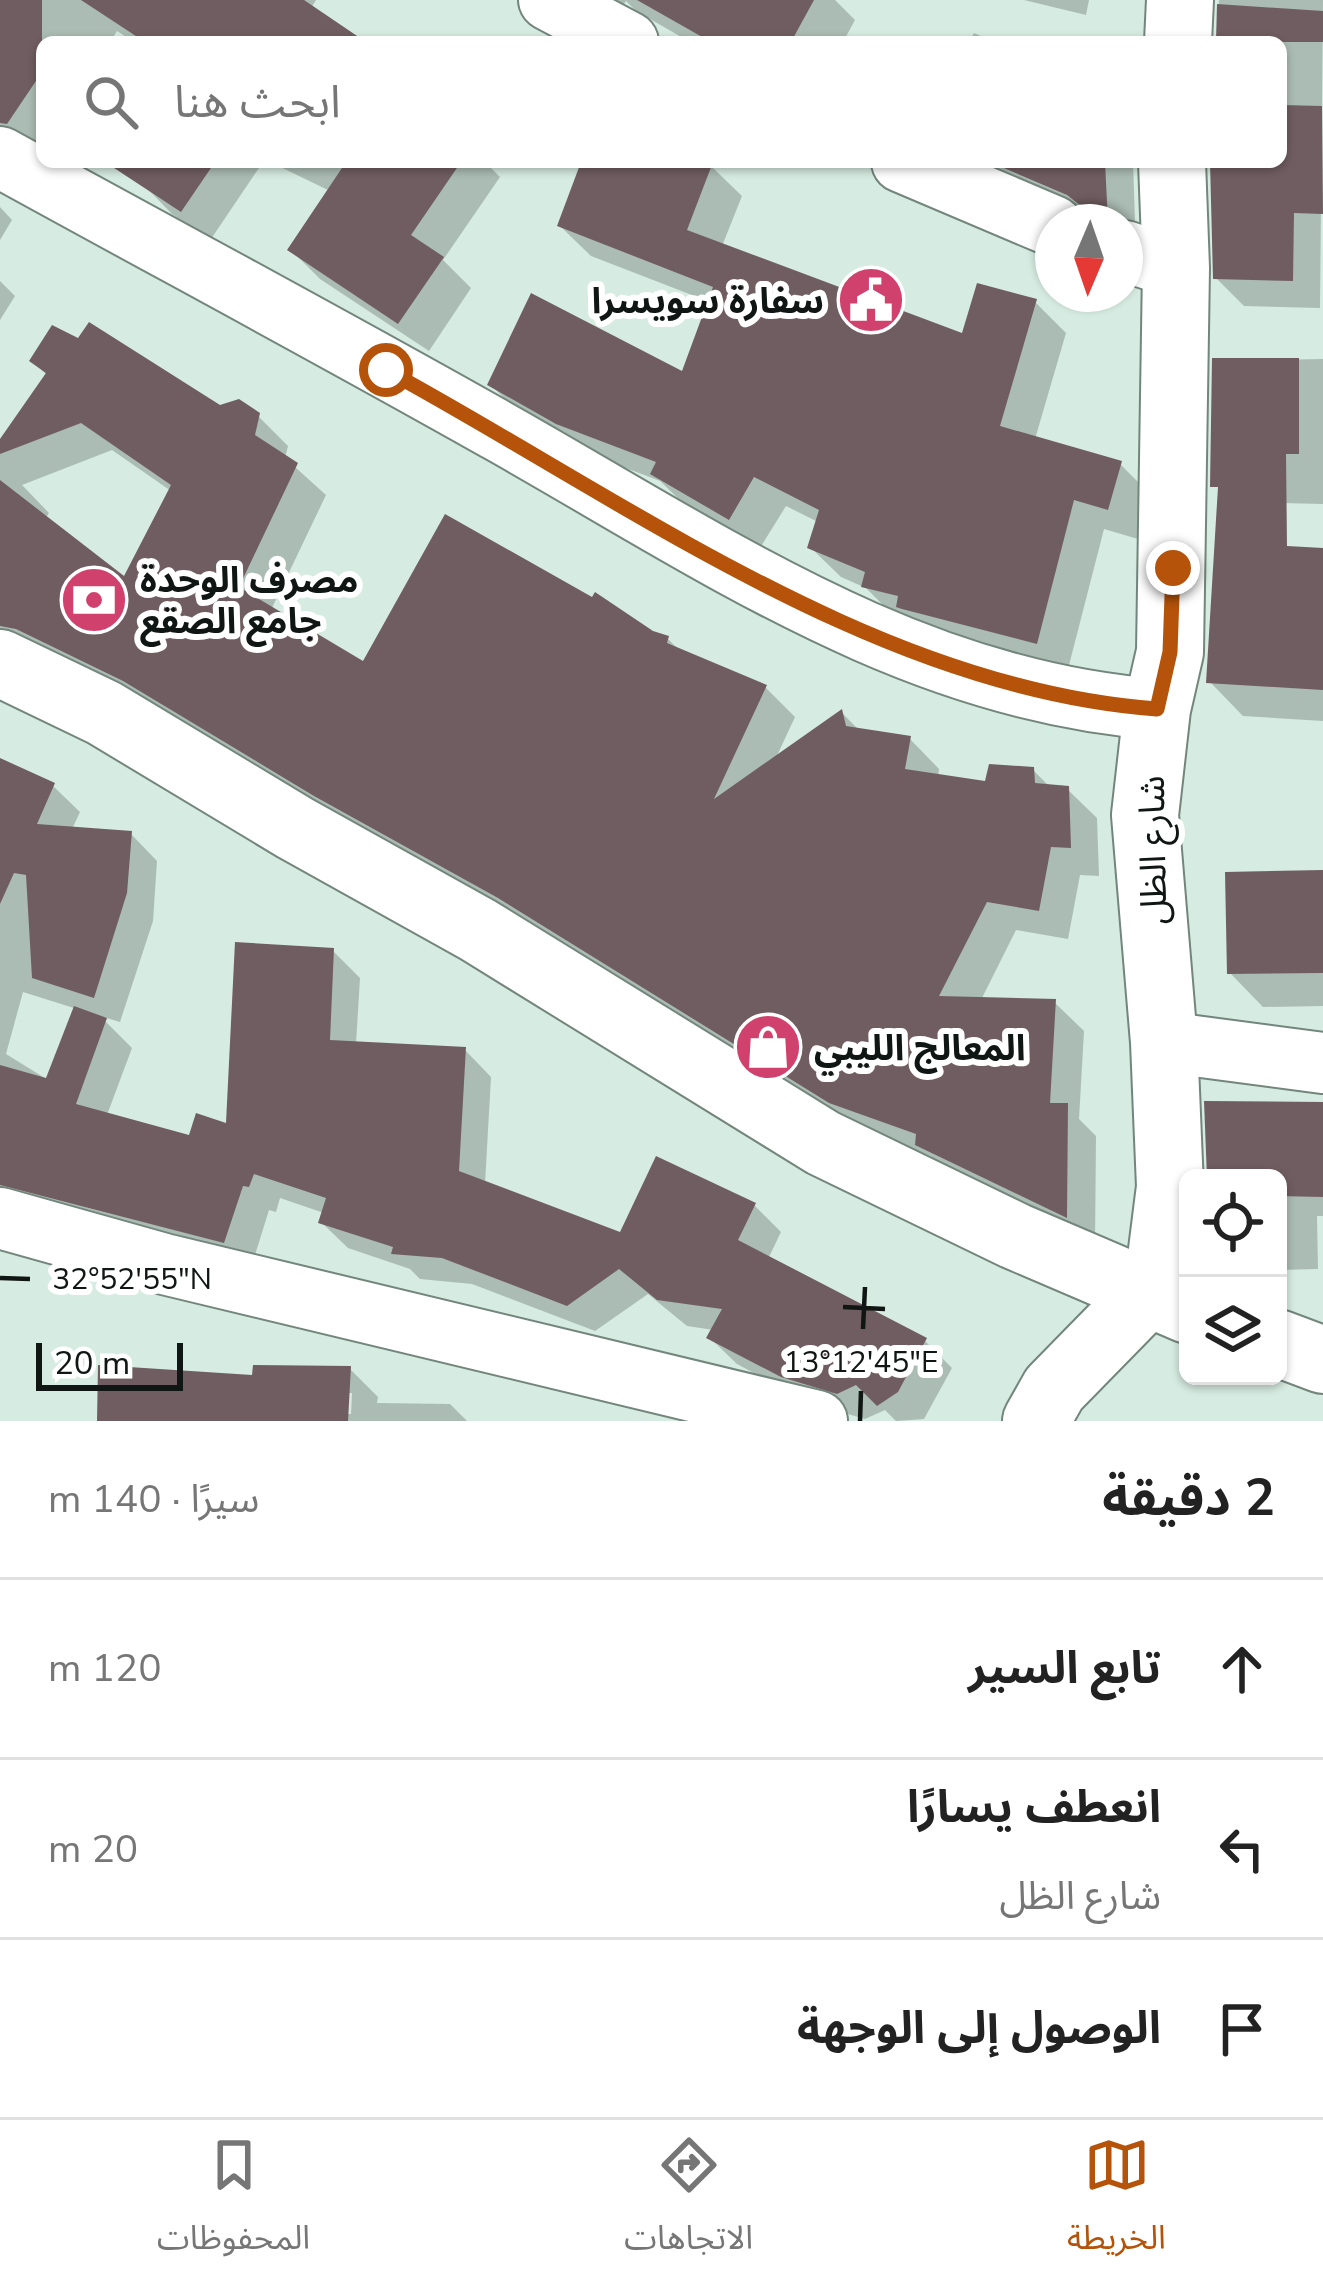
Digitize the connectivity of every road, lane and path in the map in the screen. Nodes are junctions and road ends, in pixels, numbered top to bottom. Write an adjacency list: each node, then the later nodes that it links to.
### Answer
1 (549, 0): 3 (street)
2 (1180, 0): 4 (street)
3 (617, 36)
4 (1178, 36)
5 (0, 158): 11 (street)
6 (916, 168): 8 (street)
7 (1171, 168): 9 (street, شارع الظل)
8 (1035, 218)
9 (1151, 259): 11 (street, شارع الظل)
10 (0, 663): 15 (street)
11 (1157, 709): 12 (street, شارع الظل)
12 (1164, 1042): 13 (street); 15 (street, شارع الظل)
13 (1323, 1064)
14 (0, 1218): 18 (street)
15 (1167, 1303): 19 (street, شارع الظل)
16 (1287, 1346): 17 (street)
17 (1323, 1360)
18 (817, 1421)
19 (1036, 1421)

